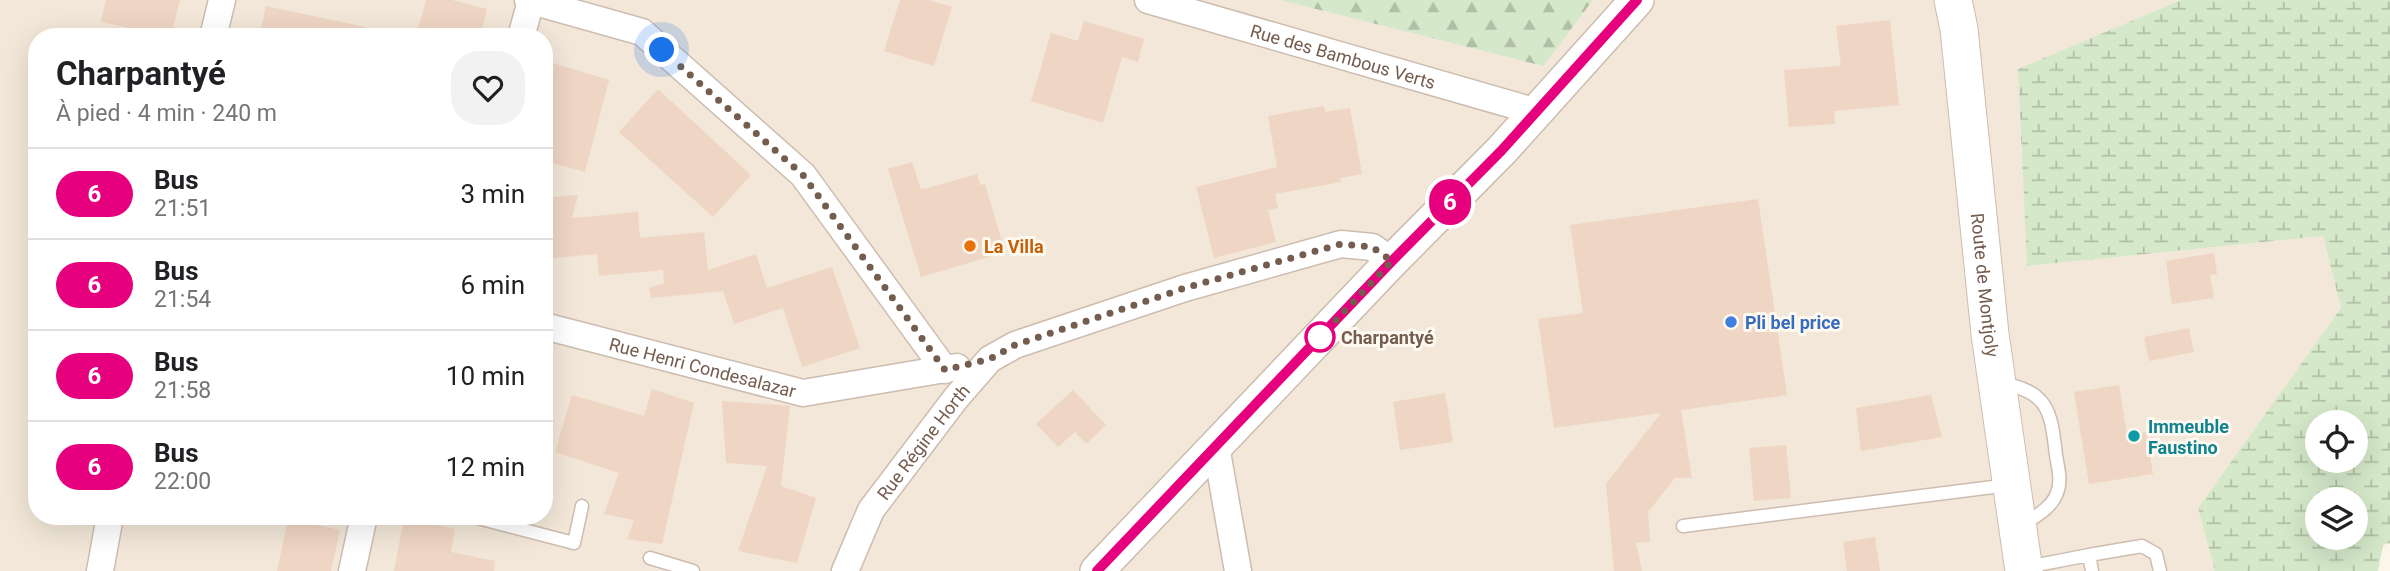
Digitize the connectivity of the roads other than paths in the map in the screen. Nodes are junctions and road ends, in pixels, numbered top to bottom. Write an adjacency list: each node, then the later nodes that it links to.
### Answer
1 (222, 0): 6 (street)
2 (530, 0): 7 (street); 12 (street)
3 (1148, 0): 8 (street, Rue des Bambous Verts)
4 (1637, 0): 8 (street)
5 (1953, 0): 13 (main road, Route de Montjoly)
6 (215, 28)
7 (523, 28)
8 (1538, 112): 9 (street)
9 (1392, 261): 11 (street, Rue Régine Horth); 14 (street)
10 (553, 328): 12 (street, Rue Henri Condesalazar)
11 (990, 359): 12 (street, Rue Henri Condesalazar); 28 (street, Rue Régine Horth)
12 (945, 370)
13 (1997, 383): 15 (main road, Route de Montjoly); 21 (lane)
14 (1216, 446): 29 (street); 30 (street)
15 (2012, 484): 20 (lane); 21 (main road, Route de Montjoly)
16 (582, 506): 19 (lane)
17 (108, 525): 25 (street)
18 (362, 525): 26 (street)
19 (503, 525)
20 (1683, 526)
21 (2018, 528): 24 (main road, Route de Montjoly)
22 (2089, 555): 24 (lane); 31 (lane); 32 (lane)
23 (650, 558): 27 (lane)
24 (2024, 569)
25 (100, 571)
26 (352, 571)
27 (693, 571)
28 (845, 571)
29 (1097, 571)
30 (1238, 571)
31 (2092, 571)
32 (2160, 571)

